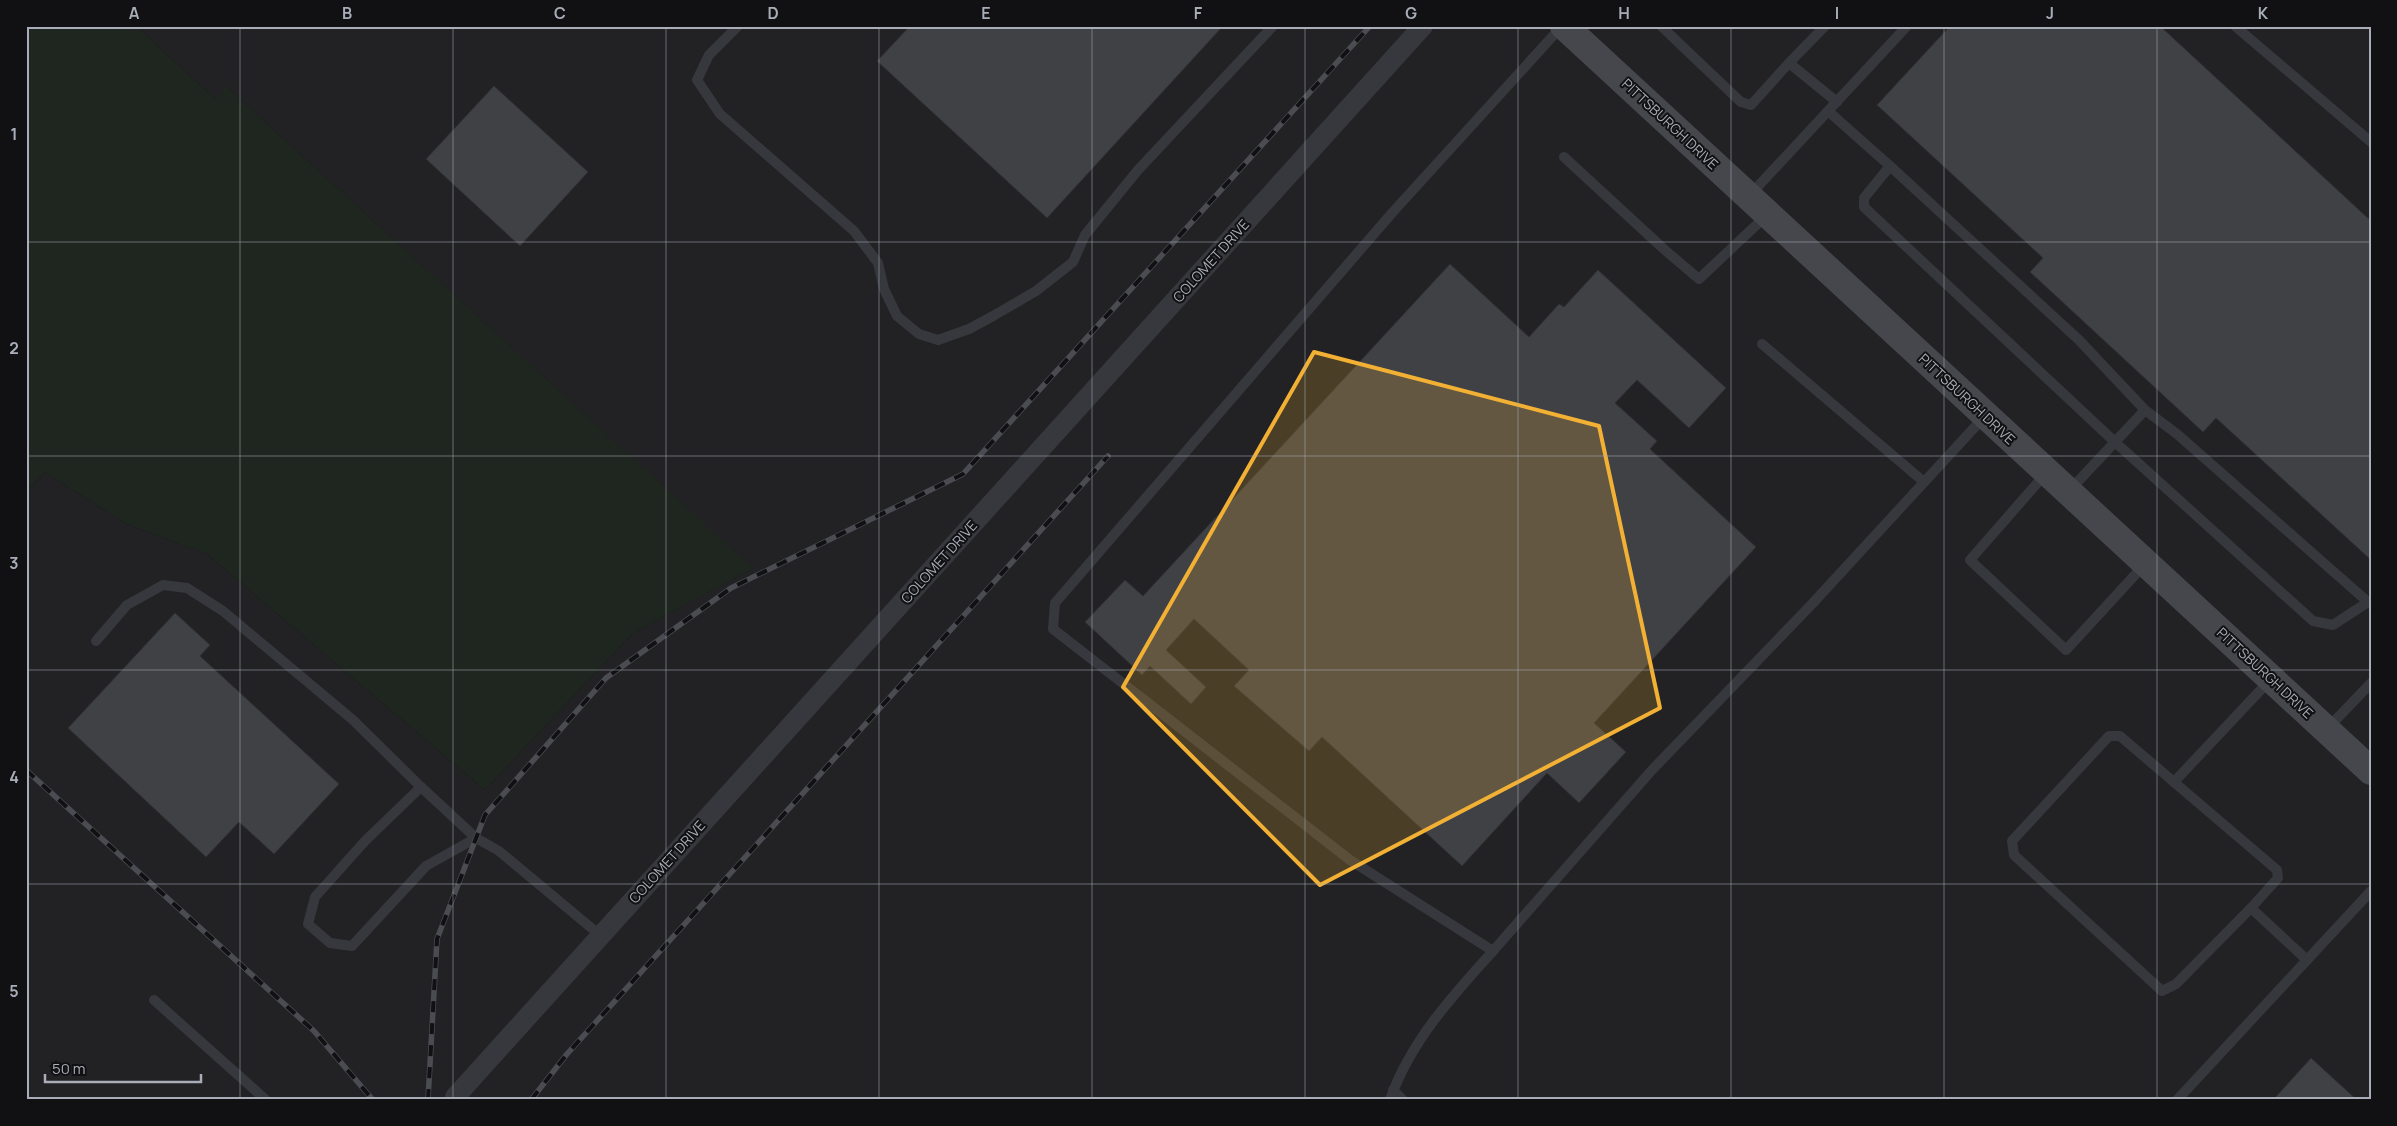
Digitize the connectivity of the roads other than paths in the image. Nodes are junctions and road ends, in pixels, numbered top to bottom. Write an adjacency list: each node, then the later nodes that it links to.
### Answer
1 (738, 26): 2 (lane)
2 (1272, 26)
3 (1423, 26): 36 (street, COLOMET DRIVE)
4 (1563, 26): 15 (street, PITTSBURGH DRIVE); 37 (lane)
5 (1661, 26): 9 (lane)
6 (1825, 26): 9 (lane)
7 (1907, 26): 10 (lane)
8 (2235, 26): 12 (lane)
9 (1789, 63): 10 (lane)
10 (1836, 102): 11 (lane)
11 (1828, 111): 14 (lane); 15 (lane)
12 (2371, 142)
13 (1564, 157): 16 (lane)
14 (1890, 166): 18 (lane); 20 (lane)
15 (1748, 196): 16 (street, PITTSBURGH DRIVE)
16 (1768, 214): 19 (street, PITTSBURGH DRIVE)
17 (1762, 344): 22 (lane)
18 (2145, 410): 20 (lane); 25 (lane)
19 (1985, 415): 21 (street, PITTSBURGH DRIVE); 22 (lane)
20 (2116, 443): 23 (lane); 25 (lane)
21 (2047, 472): 23 (street, PITTSBURGH DRIVE); 24 (lane)
22 (1924, 482): 37 (lane)
23 (2068, 492): 24 (street, PITTSBURGH DRIVE)
24 (2146, 563): 27 (street, PITTSBURGH DRIVE)
25 (2369, 603)
26 (96, 641): 32 (lane)
27 (2271, 679): 29 (street, PITTSBURGH DRIVE); 31 (lane)
28 (2371, 683): 29 (lane)
29 (2326, 730): 30 (street, PITTSBURGH DRIVE)
30 (2371, 771)
31 (2174, 782): 35 (lane); 35 (lane)
32 (421, 787): 33 (lane); 33 (lane)
33 (476, 838): 36 (lane)
34 (2371, 891): 38 (lane)
35 (2251, 908): 38 (lane)
36 (601, 936): 41 (street, COLOMET DRIVE)
37 (1493, 951): 40 (lane)
38 (2307, 960): 44 (lane)
39 (154, 1000): 42 (lane)
40 (1392, 1095): 43 (lane)
41 (453, 1098)
42 (266, 1100)
43 (1403, 1100)
44 (2177, 1100)

